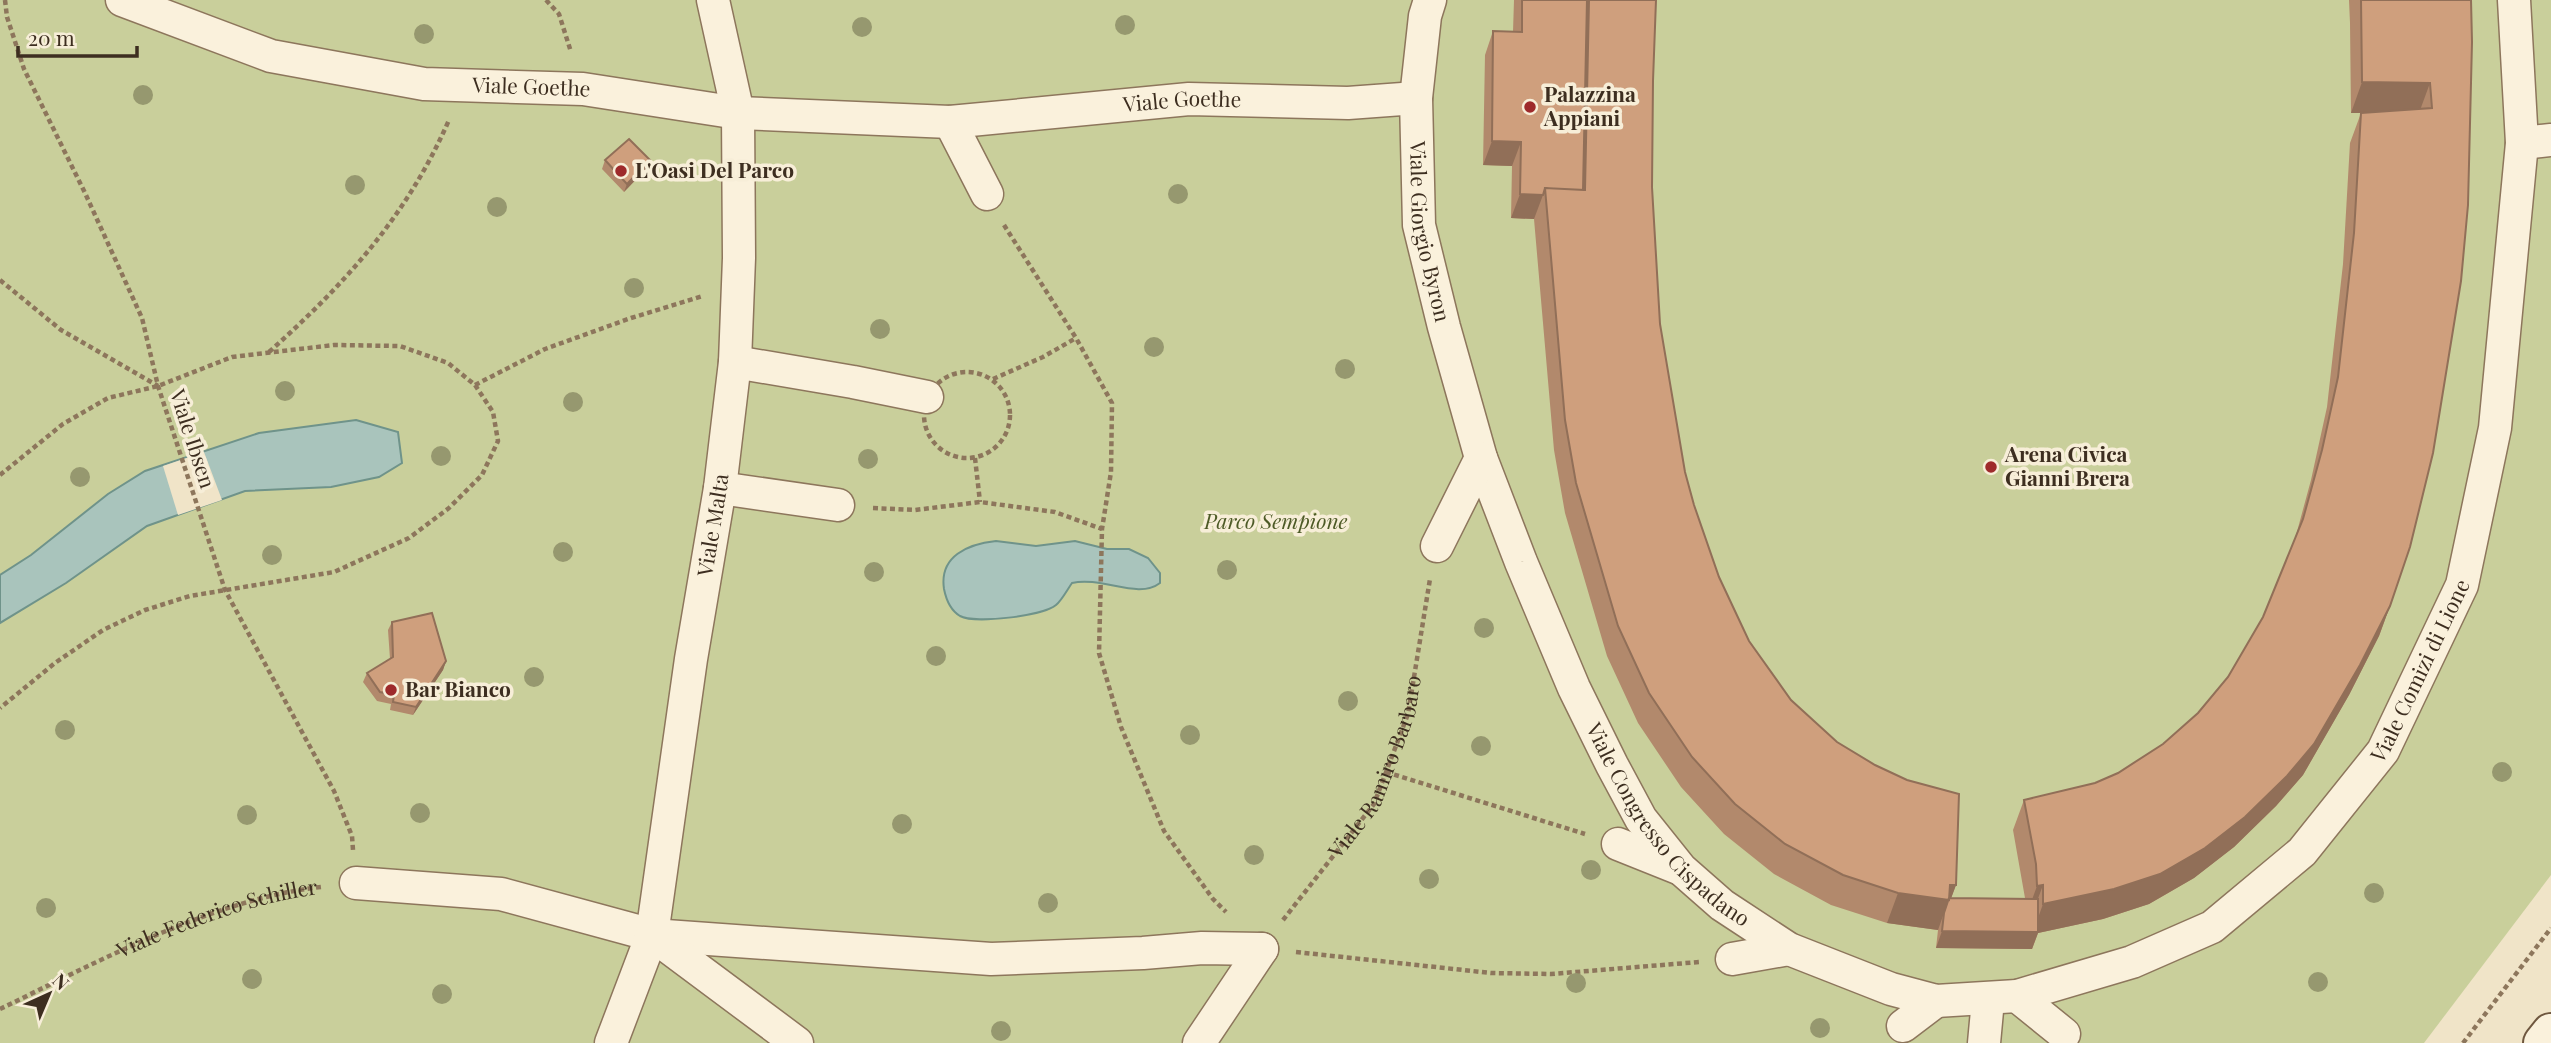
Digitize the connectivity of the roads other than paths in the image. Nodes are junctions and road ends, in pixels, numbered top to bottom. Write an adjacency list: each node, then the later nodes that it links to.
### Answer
1 (122, 0): 6 (street, Viale Goethe)
2 (713, 0): 6 (street, Viale Malta)
3 (1430, 0): 5 (street, Viale Giorgio Byron)
4 (2514, 0): 8 (street, Viale Comizi di Lione)
5 (1416, 98): 7 (street, Viale Goethe); 12 (street, Viale Giorgio Byron)
6 (738, 113): 7 (street, Viale Goethe); 10 (street, Viale Malta)
7 (950, 122): 9 (street)
8 (2536, 142): 22 (street, Viale Comizi di Lione)
9 (986, 194)
10 (735, 362): 11 (street); 13 (street, Viale Malta)
11 (927, 397)
12 (1481, 458): 15 (street); 17 (street, Viale Congresso Cispadano)
13 (720, 488): 14 (street); 19 (street, Viale Malta)
14 (838, 505)
15 (1437, 546)
16 (1618, 844): 17 (street)
17 (1681, 869): 20 (street, Viale Congresso Cispadano)
18 (356, 883): 19 (street)
19 (652, 935): 27 (street, Viale Malta); 28 (street); 29 (street)
20 (1789, 949): 21 (street); 23 (street, Viale Congresso Cispadano)
21 (1732, 959)
22 (2002, 998): 23 (street, Viale Congresso Cispadano); 26 (street); 30 (street)
23 (1936, 1002): 24 (street)
24 (1903, 1027)
25 (2551, 1033): 31 (street)
26 (2064, 1034)
27 (611, 1043)
28 (797, 1043)
29 (1199, 1043)
30 (1984, 1043)
31 (2543, 1043)

